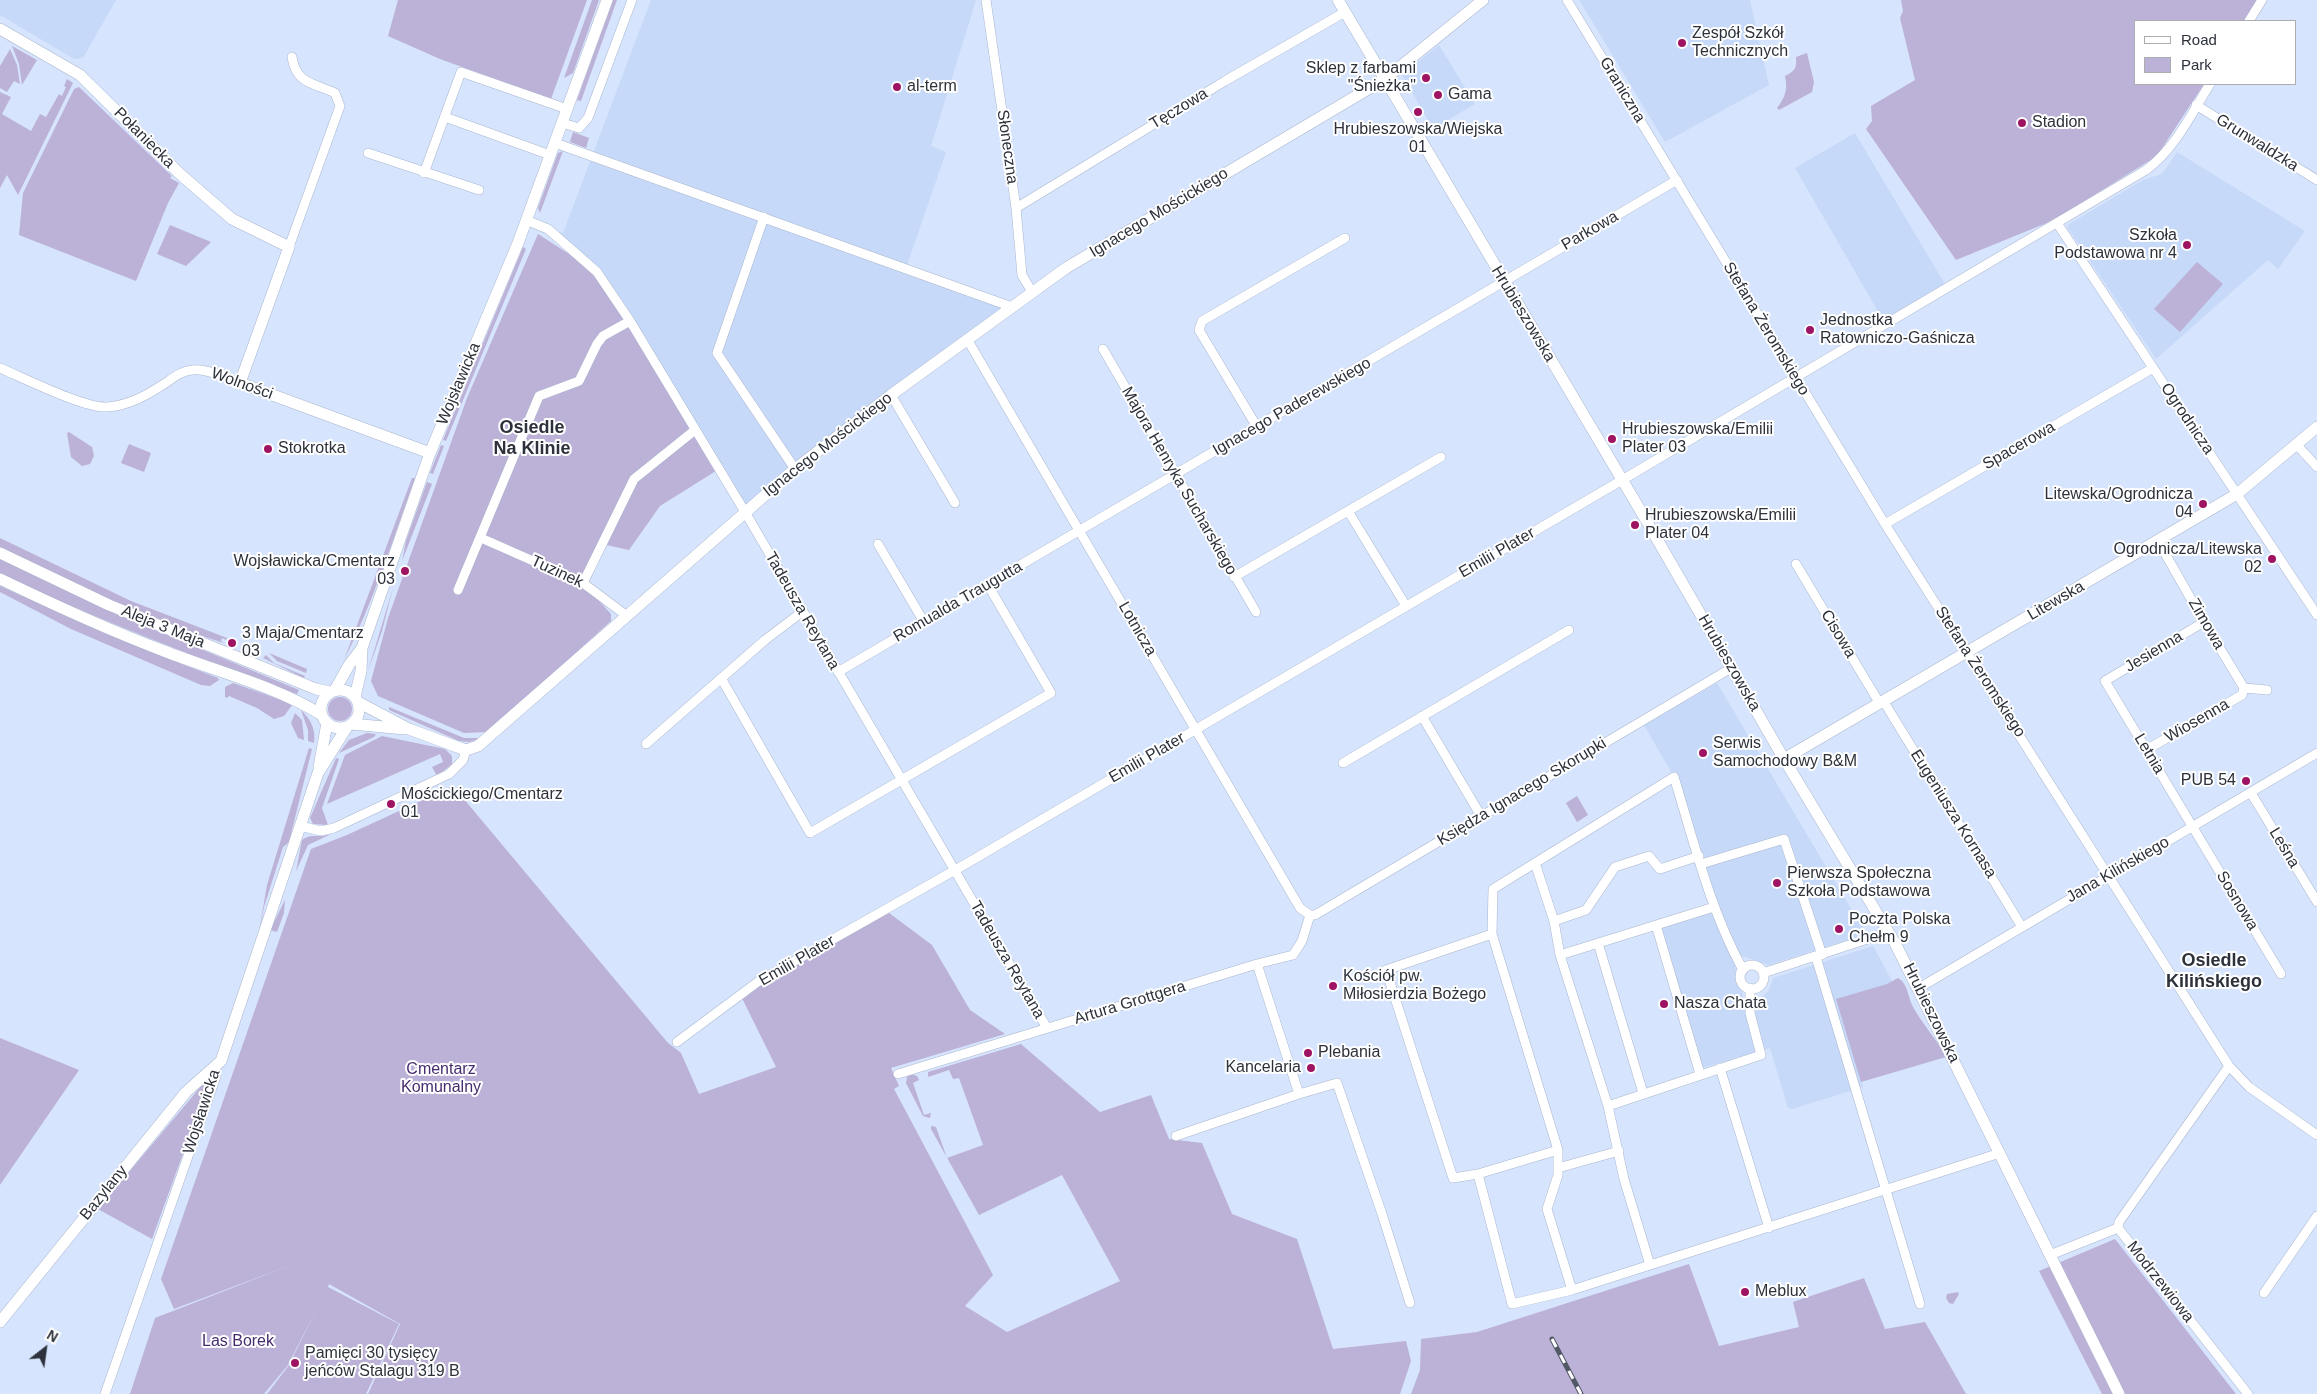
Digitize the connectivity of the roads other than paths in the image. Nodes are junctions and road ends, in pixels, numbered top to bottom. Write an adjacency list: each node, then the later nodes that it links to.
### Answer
1 (607, 0): 15 (street, Wojsławicka)
2 (632, 0): 17 (street)
3 (986, 0): 25 (street, Słoneczna)
4 (1338, 0): 8 (street, Hrubieszowska)
5 (1483, 0): 12 (street, Ignacego Mościckiego)
6 (1567, 0): 22 (street, Graniczna)
7 (2262, 0): 9 (street)
8 (1345, 12): 12 (street, Hrubieszowska); 25 (street, Tęczowa)
9 (2250, 20)
10 (0, 29): 30 (street, Połaniecka)
11 (292, 57): 30 (street)
12 (1385, 79): 31 (street, Hrubieszowska); 32 (street, Ignacego Mościckiego)
13 (2209, 85): 14 (street, Emilii Plater)
14 (2196, 105): 23 (street, Grunwaldzka); 28 (street, Emilii Plater)
15 (567, 109): 16 (street); 17 (street, Wojsławicka)
16 (444, 117): 20 (street); 21 (street)
17 (562, 123): 18 (street, Wojsławicka)
18 (554, 143): 20 (street, Wojsławicka); 26 (street)
19 (368, 153): 21 (street)
20 (550, 155): 27 (street, Wojsławicka)
21 (424, 173): 24 (street)
22 (1677, 180): 31 (street, Parkowa); 39 (street, Stefana Żeromskiego)
23 (2317, 180)
24 (479, 190)
25 (1016, 208): 32 (street, Słoneczna)
26 (764, 217): 33 (street); 49 (street)
27 (526, 220): 34 (street, Tadeusza Reytana); 46 (street, Wojsławicka)
28 (2057, 223): 38 (street, Ogrodnicza); 39 (street, Emilii Plater)
29 (1345, 238): 42 (street)
30 (289, 247): 40 (street)
31 (1504, 282): 42 (street, Ignacego Paderewskiego); 51 (street, Hrubieszowska)
32 (1032, 292): 33 (street, Ignacego Mościckiego)
33 (1012, 307): 35 (street, Ignacego Mościckiego)
34 (630, 322): 44 (street, Tadeusza Reytana); 58 (street)
35 (967, 339): 41 (street, Ignacego Mościckiego); 57 (street, Lotnicza)
36 (1103, 348): 50 (street, Majora Henryka Sucharskiego)
37 (0, 368): 40 (street, Wolności)
38 (2153, 368): 52 (street, Ogrodnicza); 56 (street, Spacerowa)
39 (1795, 378): 51 (street, Emilii Plater); 56 (street, Stefana Żeromskiego)
40 (240, 383): 46 (street, Wolności)
41 (891, 395): 49 (street, Ignacego Mościckiego); 53 (street)
42 (1256, 427): 50 (street, Ignacego Paderewskiego)
43 (2317, 427): 45 (street, Litewska)
44 (695, 430): 55 (street, Tadeusza Reytana); 65 (street)
45 (2296, 444): 48 (street); 52 (street, Litewska)
46 (430, 453): 76 (street, Wojsławicka)
47 (1440, 458): 54 (street)
48 (2317, 467)
49 (795, 469): 55 (street, Ignacego Mościckiego)
50 (1175, 475): 57 (street, Ignacego Paderewskiego); 63 (street, Majora Henryka Sucharskiego)
51 (1622, 480): 68 (street, Emilii Plater); 78 (street, Hrubieszowska)
52 (2237, 494): 59 (street, Litewska); 71 (street, Ogrodnicza)
53 (955, 502)
54 (1348, 511): 63 (street); 68 (street)
55 (745, 512): 69 (street, Tadeusza Reytana); 72 (street, Ignacego Mościckiego)
56 (1885, 524): 77 (street, Stefana Żeromskiego)
57 (1079, 531): 66 (street, Romualda Traugutta); 91 (street, Lotnicza)
58 (481, 538): 65 (street, Tuzinek); 67 (street)
59 (2158, 540): 74 (street, Zimowa); 77 (street, Litewska)
60 (878, 544): 73 (street)
61 (0, 552): 84 (street, Aleja 3 Maja)
62 (1796, 564): 86 (street, Cisowa)
63 (1234, 577): 70 (street, Majora Henryka Sucharskiego)
64 (0, 579): 88 (street, Aleja 3 Maja)
65 (583, 583): 72 (street, Tuzinek)
66 (988, 584): 73 (street, Romualda Traugutta); 99 (street)
67 (458, 590)
68 (1406, 606): 91 (street, Emilii Plater)
69 (802, 612): 79 (street, Tadeusza Reytana); 80 (street)
70 (1256, 612)
71 (2317, 615)
72 (627, 616): 93 (street, Ignacego Mościckiego)
73 (924, 622): 79 (street, Romualda Traugutta)
74 (2204, 622): 81 (street, Jesienna); 82 (street, Zimowa)
75 (1569, 630): 87 (street)
76 (362, 648): 84 (street, Wojsławicka); 85 (street, Wojsławicka)
77 (1967, 653): 86 (street, Litewska); 107 (street, Stefana Żeromskiego)
78 (1732, 668): 96 (street, Hrubieszowska); 101 (street, Księdza Ignacego Skorupki)
79 (838, 672): 99 (street, Tadeusza Reytana)
80 (722, 678): 92 (street); 99 (street)
81 (2105, 681): 94 (street, Letnia)
82 (2244, 688): 83 (street); 94 (street, Wiosenna)
83 (2266, 690)
84 (333, 691): 85 (street); 88 (street)
85 (357, 699): 89 (street); 90 (street)
86 (1882, 703): 96 (street, Litewska); 113 (street, Eugeniusza Kornasa)
87 (1422, 716): 97 (street); 101 (street)
88 (324, 719): 89 (street); 98 (street, Wojsławicka)
89 (349, 726): 90 (street); 98 (street, Wojsławicka)
90 (409, 729): 93 (street)
91 (1195, 729): 106 (street, Emilii Plater); 110 (street, Lotnicza)
92 (646, 744)
93 (466, 750): 102 (street)
94 (2146, 750): 103 (street, Letnia)
95 (2317, 753): 100 (street, Jana Kilińskiego)
96 (1784, 759): 114 (street, Hrubieszowska)
97 (1344, 762)
98 (318, 773): 102 (street, Wojsławicka)
99 (902, 781): 106 (street, Tadeusza Reytana)
100 (2251, 793): 103 (street, Jana Kilińskiego); 108 (street, Leśna)
101 (1481, 816): 110 (street, Księdza Ignacego Skorupki)
102 (300, 826): 129 (street, Wojsławicka)
103 (2192, 827): 107 (street, Jana Kilińskiego); 122 (street, Sosnowa)
104 (1700, 860): 105 (street); 109 (street); 111 (street); 118 (street)
105 (1535, 863): 111 (street); 115 (street)
106 (955, 870): 125 (street, Tadeusza Reytana); 126 (street, Emilii Plater)
107 (2109, 875): 113 (street, Jana Kilińskiego); 127 (street, Stefana Żeromskiego)
108 (2317, 902)
109 (1714, 907): 112 (street); 120 (street)
110 (1310, 915): 119 (street, Artura Grottgera)
111 (1554, 921): 117 (street)
112 (1656, 925): 116 (street); 131 (street)
113 (2022, 927): 124 (street, Jana Kilińskiego)
114 (1889, 932): 118 (street); 124 (street, Hrubieszowska)
115 (1492, 934): 137 (street); 141 (street)
116 (1598, 943): 117 (street); 132 (street)
117 (1560, 955): 134 (street)
118 (1819, 956): 121 (street); 142 (street)
119 (1258, 964): 125 (street, Artura Grottgera); 133 (street)
120 (1743, 970): 121 (street); 123 (street)
121 (1763, 973): 123 (street)
122 (2281, 974)
123 (1750, 988): 128 (street)
124 (1919, 988): 139 (street, Hrubieszowska)
125 (1048, 1028): 130 (street, Artura Grottgera)
126 (676, 1042)
127 (2229, 1066): 135 (street, Stefana Żeromskiego); 145 (street)
128 (1720, 1068): 131 (street); 144 (street)
129 (213, 1069): 152 (street, Bazylany); 153 (street, Wojsławicka)
130 (898, 1074)
131 (1700, 1074): 132 (street)
132 (1643, 1093): 134 (street)
133 (1299, 1094): 136 (street); 150 (street)
134 (1608, 1106): 138 (street)
135 (2317, 1135)
136 (1176, 1136)
137 (1558, 1150): 140 (street); 141 (street)
138 (1619, 1151): 140 (street); 147 (street)
139 (2000, 1153): 142 (street); 146 (street, Hrubieszowska)
140 (1558, 1168): 148 (street)
141 (1478, 1174): 148 (street)
142 (1888, 1191): 144 (street); 151 (street)
143 (2317, 1216): 149 (street)
144 (1769, 1228): 147 (street)
145 (2118, 1228): 146 (street, Modrzewiowa); 155 (street, Modrzewiowa)
146 (2050, 1255): 154 (street, Hrubieszowska)
147 (1650, 1265): 148 (street)
148 (1572, 1290)
149 (2264, 1293)
150 (1410, 1303)
151 (1920, 1304)
152 (0, 1322)
153 (105, 1394)
154 (2119, 1394)
155 (2248, 1394)

